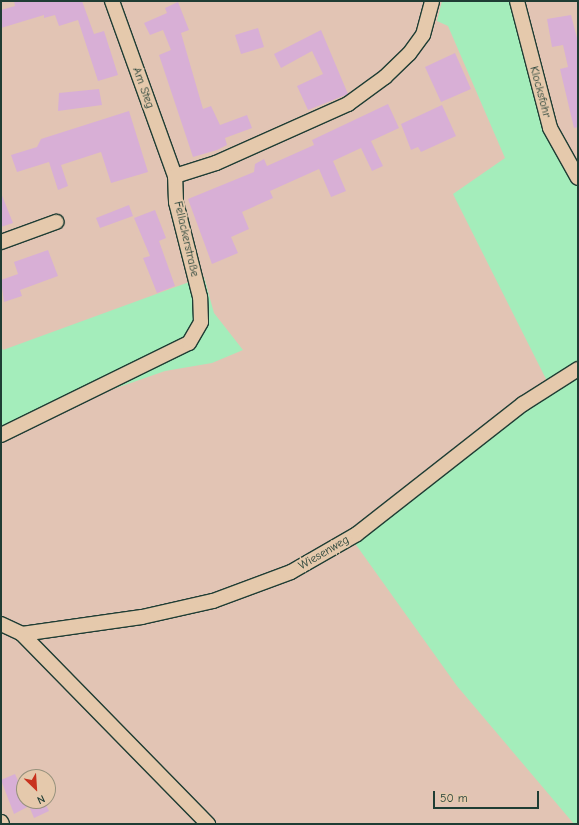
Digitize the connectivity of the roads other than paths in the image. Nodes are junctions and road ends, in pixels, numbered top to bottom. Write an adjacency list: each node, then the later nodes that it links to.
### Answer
1 (112, 1): 4 (street, Am Steg)
2 (432, 1): 4 (street)
3 (517, 1): 5 (street, Klocksfohr)
4 (175, 176): 9 (street, Fellackerstraße)
5 (578, 178)
6 (56, 222): 7 (street)
7 (1, 242)
8 (578, 369): 11 (street, Wiesenweg)
9 (1, 435)
10 (1, 624): 11 (street)
11 (22, 634): 12 (street)
12 (208, 824)

